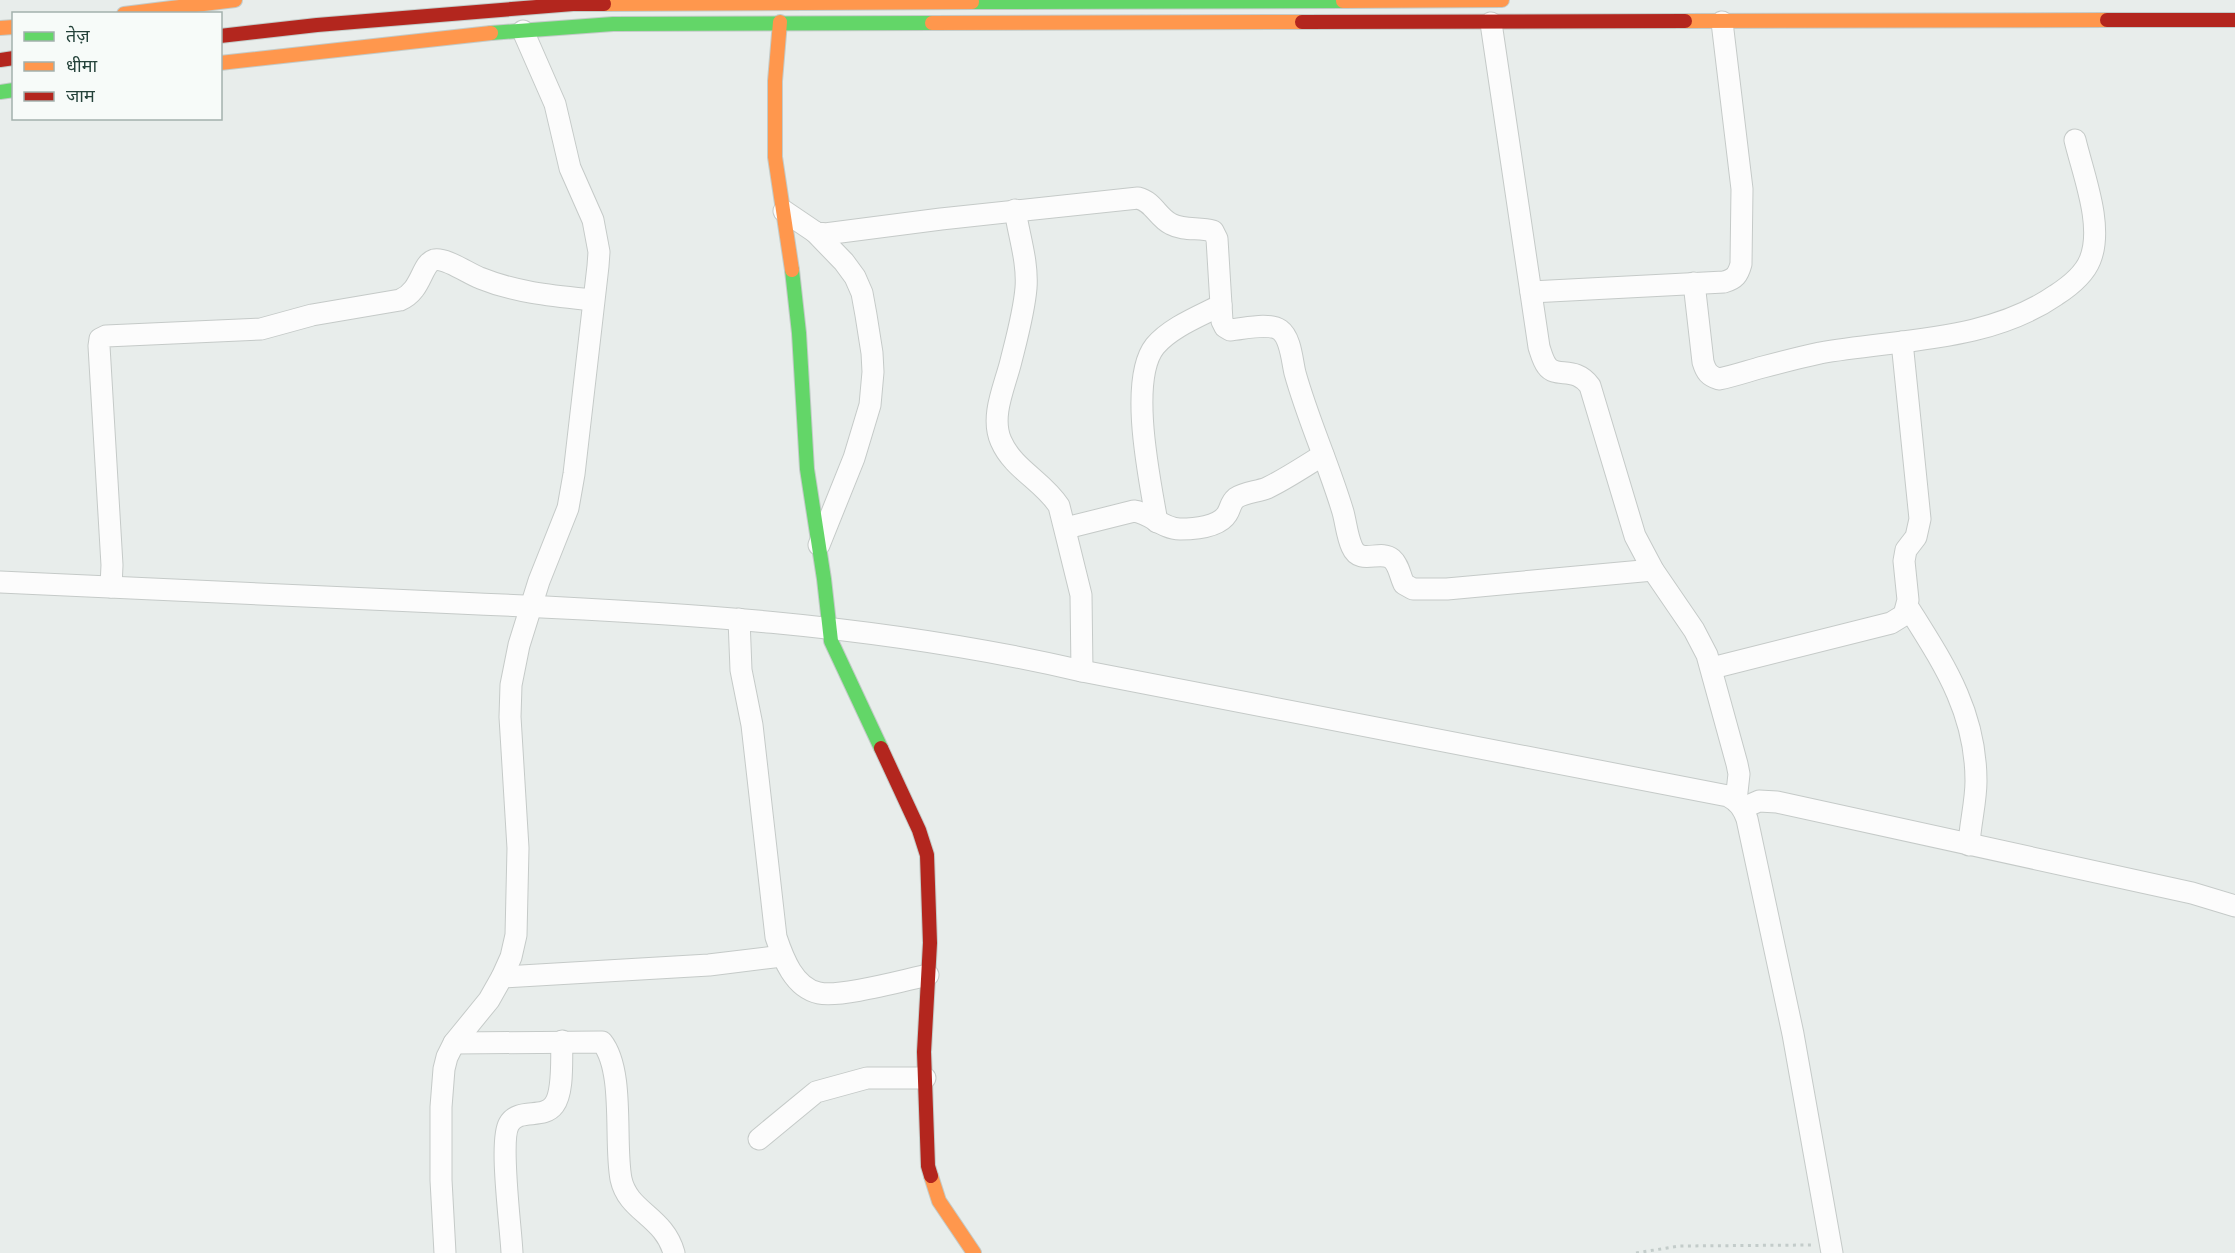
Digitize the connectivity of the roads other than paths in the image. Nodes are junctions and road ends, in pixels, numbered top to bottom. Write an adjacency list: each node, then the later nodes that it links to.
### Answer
1 (235, 0): 4 (main road)
2 (1502, 0): 11 (main road)
3 (1990, 9): 6 (main road)
4 (139, 12)
5 (2235, 20): 6 (main road)
6 (2018, 21): 8 (main road)
7 (780, 22): 9 (main road); 10 (main road); 15 (main road)
8 (1722, 22): 9 (main road); 17 (street)
9 (1491, 23): 18 (street)
10 (523, 31): 12 (main road); 19 (street)
11 (222, 36)
12 (222, 63)
13 (2075, 140): 21 (street)
14 (1015, 210): 16 (street); 20 (street); 24 (street)
15 (784, 211): 16 (street); 25 (main road)
16 (815, 232): 25 (street)
17 (1694, 283): 18 (street); 21 (street)
18 (1531, 292): 26 (street)
19 (593, 300): 27 (street); 29 (street)
20 (1221, 304): 22 (street); 23 (street)
21 (1902, 342): 30 (street)
22 (1323, 455): 23 (street); 26 (street)
23 (1156, 522): 24 (street)
24 (1066, 528): 33 (street)
25 (818, 546): 32 (main road)
26 (1653, 570): 34 (street)
27 (111, 578): 28 (street); 29 (street)
28 (0, 582)
29 (532, 604): 31 (street); 40 (street)
30 (1908, 607): 34 (street); 36 (street)
31 (739, 619): 32 (street); 38 (street)
32 (828, 621): 33 (street); 39 (main road)
33 (1082, 667): 35 (street)
34 (1712, 668): 35 (street)
35 (1739, 794): 36 (street); 45 (street)
36 (1971, 834): 37 (street)
37 (2235, 906)
38 (782, 956): 39 (street); 40 (street)
39 (928, 975): 43 (main road)
40 (502, 977): 42 (street)
41 (562, 1041): 42 (street); 47 (street); 48 (street)
42 (454, 1043): 46 (street)
43 (925, 1078): 44 (street); 49 (main road)
44 (759, 1138)
45 (1830, 1249)
46 (445, 1253)
47 (512, 1253)
48 (674, 1253)
49 (974, 1253)

